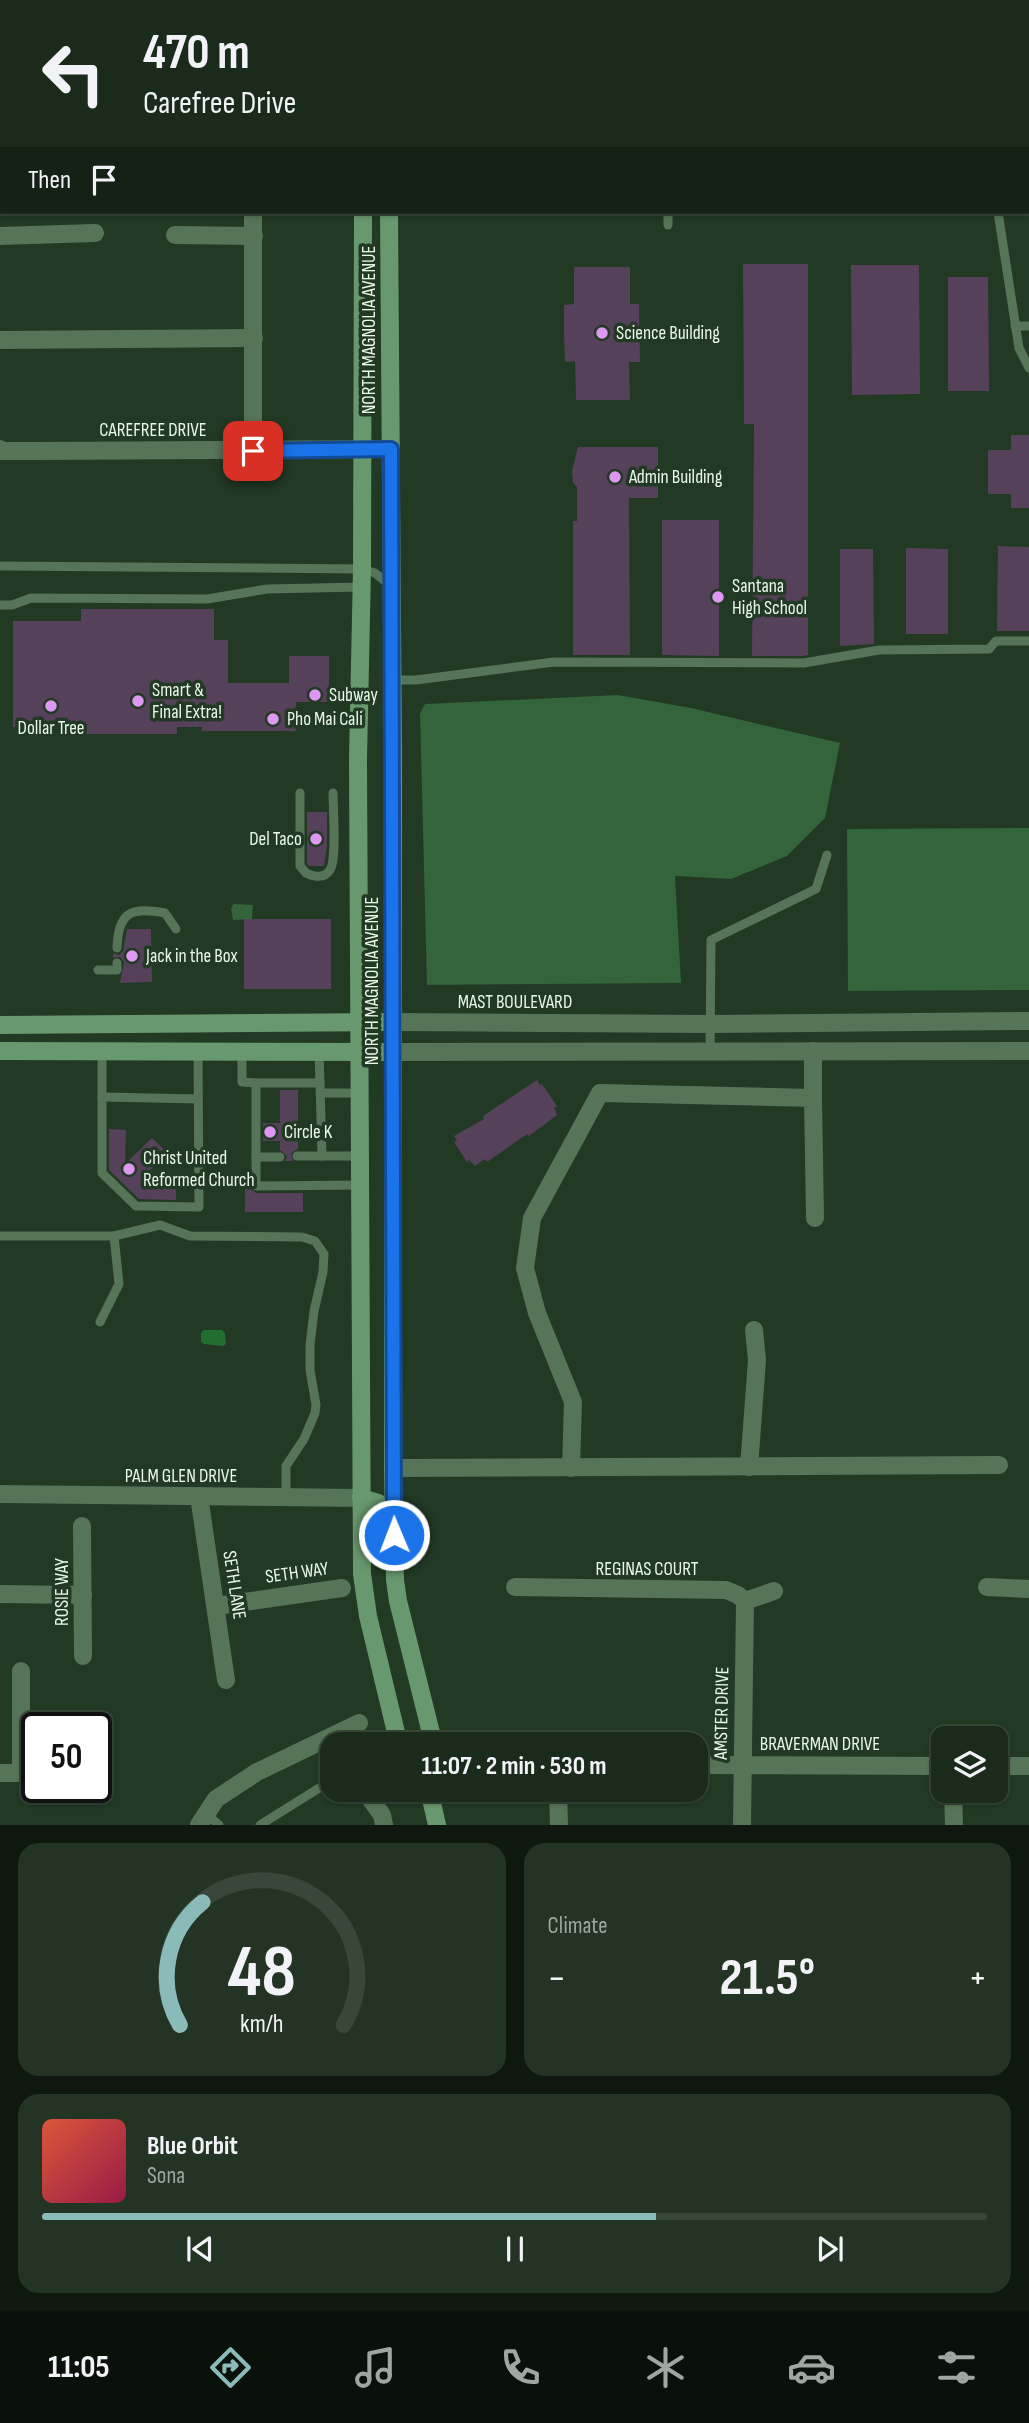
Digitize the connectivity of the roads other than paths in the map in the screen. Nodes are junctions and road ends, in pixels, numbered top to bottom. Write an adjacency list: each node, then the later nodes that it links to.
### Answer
1 (253, 214): 10 (street)
2 (363, 214): 16 (main road, NORTH MAGNOLIA AVENUE)
3 (389, 214): 17 (main road, NORTH MAGNOLIA AVENUE)
4 (668, 214): 6 (lane)
5 (998, 214): 11 (lane)
6 (668, 225)
7 (95, 233): 9 (street)
8 (175, 235): 10 (street)
9 (0, 236)
10 (254, 236): 13 (street)
11 (1015, 326): 12 (lane); 15 (lane)
12 (1029, 326)
13 (254, 338): 14 (street); 19 (street)
14 (0, 340)
15 (1029, 368)
16 (362, 449): 17 (street, CAREFREE DRIVE); 19 (street, CAREFREE DRIVE); 21 (main road, NORTH MAGNOLIA AVENUE)
17 (391, 449): 22 (main road, NORTH MAGNOLIA AVENUE)
18 (1, 451): 19 (street, CAREFREE DRIVE)
19 (253, 451)
20 (0, 566): 21 (lane)
21 (362, 569): 22 (lane); 23 (main road, NORTH MAGNOLIA AVENUE)
22 (391, 586): 26 (main road, NORTH MAGNOLIA AVENUE)
23 (361, 587): 24 (lane); 35 (main road, NORTH MAGNOLIA AVENUE)
24 (0, 605)
25 (1029, 641): 26 (lane)
26 (392, 680): 36 (main road, NORTH MAGNOLIA AVENUE)
27 (300, 793): 28 (lane)
28 (333, 793)
29 (827, 855): 37 (lane)
30 (176, 929): 31 (lane)
31 (117, 948)
32 (117, 963): 33 (lane)
33 (98, 970)
34 (1029, 1021): 37 (street, MAST BOULEVARD)
35 (361, 1022): 36 (main road, MAST BOULEVARD); 38 (main road, MAST BOULEVARD); 47 (main road, NORTH MAGNOLIA AVENUE)
36 (393, 1022): 37 (street, MAST BOULEVARD); 48 (main road, NORTH MAGNOLIA AVENUE)
37 (710, 1024): 43 (lane)
38 (0, 1025)
39 (0, 1051): 40 (main road)
40 (102, 1051): 41 (main road); 52 (lane)
41 (198, 1051): 42 (main road); 54 (lane)
42 (242, 1051): 46 (main road); 49 (lane)
43 (710, 1051): 44 (street); 48 (street)
44 (813, 1051): 45 (street); 53 (street)
45 (1029, 1051)
46 (319, 1052): 47 (main road); 50 (lane)
47 (360, 1052): 48 (main road); 51 (main road, NORTH MAGNOLIA AVENUE)
48 (393, 1052): 68 (main road, NORTH MAGNOLIA AVENUE)
49 (256, 1083): 50 (lane); 58 (lane)
50 (320, 1088): 51 (lane); 56 (lane)
51 (360, 1093): 57 (main road, NORTH MAGNOLIA AVENUE)
52 (102, 1097): 54 (lane); 54 (lane)
53 (813, 1098): 61 (street); 69 (street)
54 (198, 1099)
55 (298, 1156): 56 (lane)
56 (322, 1156): 57 (lane)
57 (360, 1156): 60 (main road, NORTH MAGNOLIA AVENUE)
58 (256, 1157): 59 (lane); 60 (lane)
59 (281, 1157)
60 (360, 1185): 73 (main road, NORTH MAGNOLIA AVENUE)
61 (815, 1218)
62 (0, 1236): 63 (lane)
63 (114, 1236): 64 (lane); 72 (lane)
64 (100, 1322)
65 (754, 1330): 67 (street)
66 (999, 1465): 67 (street)
67 (749, 1467): 69 (street)
68 (393, 1468): 69 (street); 82 (main road, NORTH MAGNOLIA AVENUE)
69 (571, 1468)
70 (0, 1494): 71 (street, PALM GLEN DRIVE)
71 (199, 1496): 72 (street, PALM GLEN DRIVE); 84 (street, SETH LANE)
72 (286, 1497): 73 (street, PALM GLEN DRIVE)
73 (361, 1497): 82 (main road); 91 (main road, NORTH MAGNOLIA AVENUE)
74 (82, 1526): 81 (street, ROSIE WAY)
75 (515, 1587): 83 (street, REGINAS COURT)
76 (987, 1587): 78 (street)
77 (342, 1588): 84 (street, SETH WAY)
78 (1029, 1590)
79 (774, 1591): 83 (street)
80 (0, 1594): 81 (street)
81 (83, 1595): 85 (street, ROSIE WAY)
82 (398, 1601): 92 (main road, NORTH MAGNOLIA AVENUE)
83 (745, 1601): 95 (street, AMSTER DRIVE)
84 (216, 1606): 87 (street, SETH LANE)
85 (83, 1657)
86 (21, 1671): 88 (street)
87 (226, 1680)
88 (24, 1712)
89 (359, 1724): 90 (street)
90 (347, 1732)
91 (396, 1732)
92 (431, 1732)
93 (320, 1746): 106 (street)
94 (708, 1765): 95 (street, BRAVERMAN DRIVE)
95 (742, 1765): 96 (street, BRAVERMAN DRIVE); 111 (street, AMSTER DRIVE)
96 (931, 1766)
97 (1008, 1766): 98 (street)
98 (1029, 1766)
99 (0, 1773): 100 (street)
100 (21, 1773)
101 (320, 1788): 107 (lane)
102 (373, 1802): 108 (street)
103 (432, 1802): 109 (main road)
104 (558, 1802): 110 (street)
105 (953, 1803): 112 (street)
106 (208, 1821)
107 (260, 1825)
108 (384, 1825)
109 (437, 1825)
110 (559, 1825)
111 (743, 1825)
112 (954, 1825)

